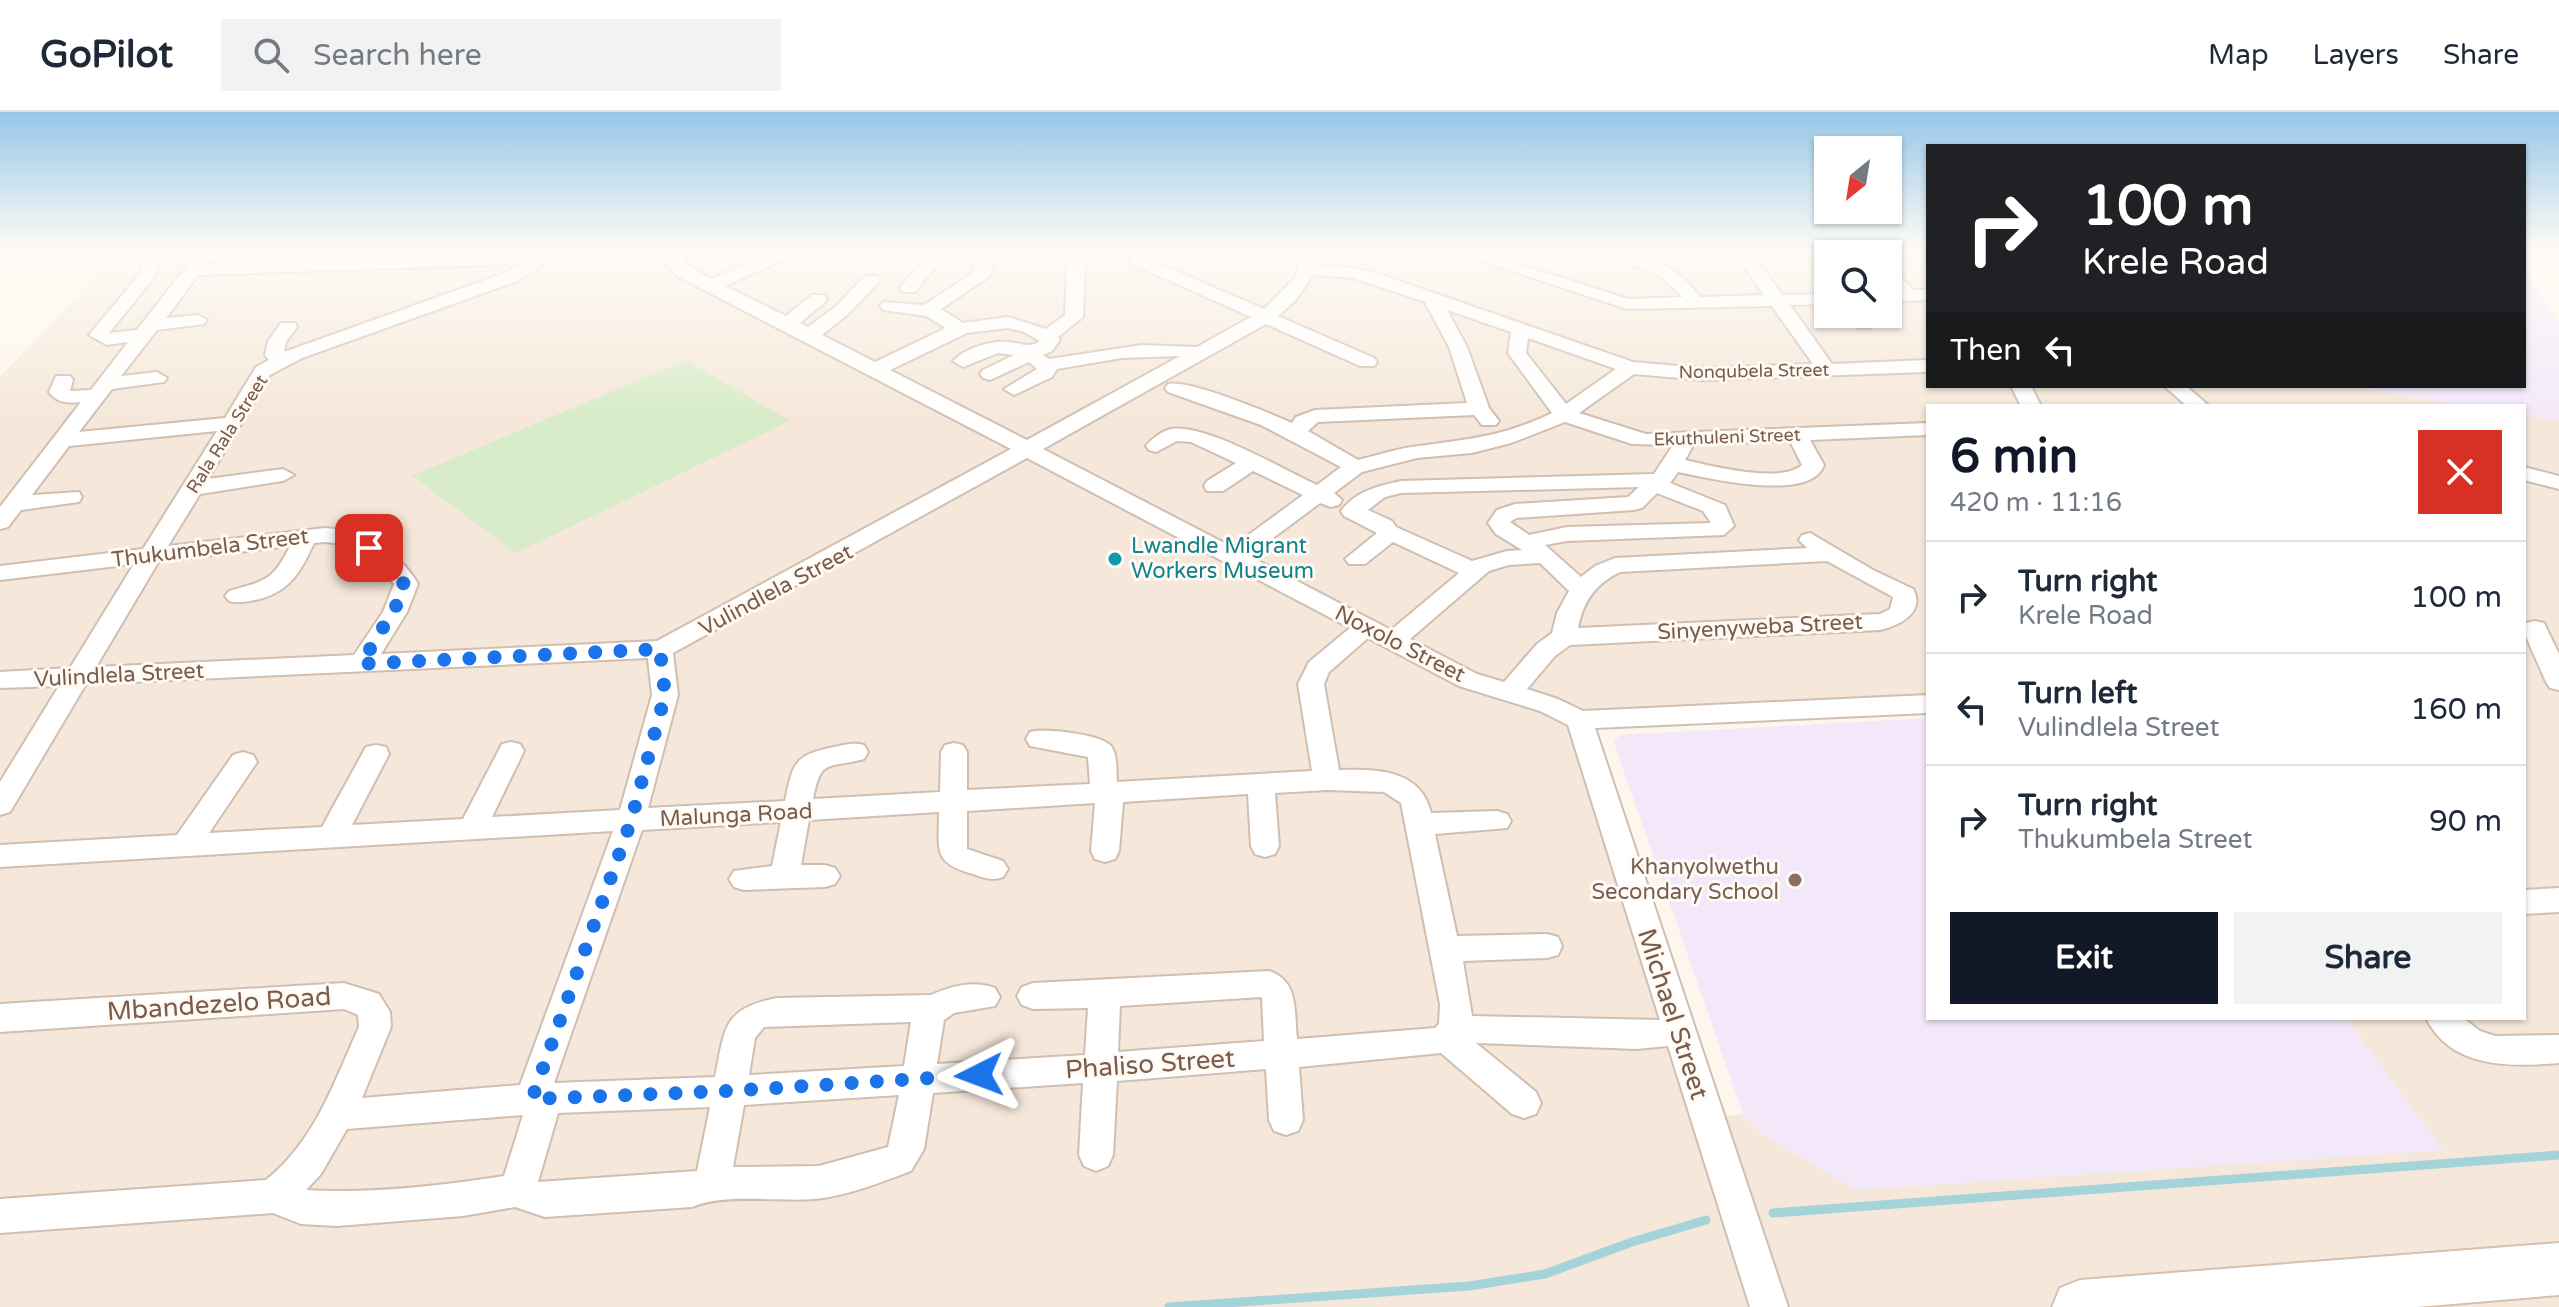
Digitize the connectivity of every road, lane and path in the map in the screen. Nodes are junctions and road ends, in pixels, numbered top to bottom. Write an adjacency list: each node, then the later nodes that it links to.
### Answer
1 (1688, 304): 20 (street)
2 (120, 305): 23 (street)
3 (166, 305): 23 (street)
4 (433, 305): 28 (street, Rala Rala Street)
5 (749, 305): 19 (street, Noxolo Street)
6 (811, 305): 19 (street)
7 (847, 305): 25 (street)
8 (935, 305): 16 (street)
9 (1075, 305): 26 (street)
10 (1234, 305): 17 (street)
11 (1281, 305): 17 (street, Vulindlela Street)
12 (1436, 305): 44 (street)
13 (1451, 305): 24 (street, Nonqubela Street)
14 (1781, 305): 35 (street)
15 (889, 306): 16 (street)
16 (931, 311): 22 (street)
17 (1263, 318): 27 (street, Vulindlela Street); 31 (street)
18 (198, 320): 23 (street)
19 (788, 324): 25 (street, Noxolo Street)
20 (1692, 324)
21 (288, 327): 28 (street)
22 (959, 328): 26 (street); 34 (street)
23 (147, 330): 42 (street)
24 (1521, 330): 33 (street, Nonqubela Street); 45 (street)
25 (810, 335): 34 (street, Noxolo Street)
26 (1047, 337): 29 (street)
27 (1200, 353): 29 (street); 54 (street, Vulindlela Street)
28 (279, 360): 46 (street, Rala Rala Street)
29 (1036, 360): 30 (street); 36 (street); 41 (street)
30 (963, 361)
31 (1367, 362)
32 (1926, 366): 35 (street, Nonqubela Street)
33 (1630, 368): 35 (street, Nonqubela Street); 45 (street)
34 (875, 370): 54 (street, Noxolo Street)
35 (1827, 370)
36 (990, 374)
37 (157, 378): 42 (street)
38 (63, 380): 42 (street)
39 (1175, 388): 48 (street)
40 (2176, 388): 43 (street)
41 (1014, 389)
42 (102, 390): 52 (street)
43 (2196, 404)
44 (1479, 409): 48 (street); 51 (street)
45 (1564, 415): 50 (street, Ekuthuleni Street); 51 (street)
46 (231, 423): 52 (street); 63 (street, Rala Rala Street)
47 (1926, 429): 49 (street, Ekuthuleni Street)
48 (1296, 433): 56 (street)
49 (1797, 435): 50 (street, Ekuthuleni Street); 57 (street)
50 (1687, 438): 60 (street)
51 (1504, 439): 56 (street)
52 (64, 440): 66 (street)
53 (1156, 446): 55 (street)
54 (1028, 450): 74 (street, Noxolo Street); 85 (street, Vulindlela Street)
55 (1253, 462): 62 (street); 64 (street)
56 (1355, 467): 64 (street)
57 (1710, 472): 60 (street); 67 (street)
58 (2526, 474): 61 (street)
59 (283, 475): 63 (street)
60 (1663, 476): 67 (street); 68 (street); 72 (street)
61 (2559, 483)
62 (1215, 486)
63 (193, 488): 73 (street, Rala Rala Street)
64 (1325, 491): 68 (street); 74 (street)
65 (71, 497): 66 (street)
66 (14, 504): 69 (street)
67 (1711, 506): 72 (street)
68 (1352, 511): 70 (street)
69 (0, 522)
70 (1389, 532): 75 (street); 76 (street)
71 (306, 537): 73 (street, Thukumbela Street); 79 (street); 86 (street, Thukumbela Street)
72 (1536, 549): 76 (street); 78 (street)
73 (154, 555): 77 (street, Thukumbela Street); 87 (street, Rala Rala Street)
74 (1233, 557): 81 (street, Noxolo Street)
75 (1357, 559)
76 (1474, 571): 84 (street)
77 (0, 573)
78 (1580, 589): 80 (street, Sinyenyweba Street); 83 (street)
79 (237, 596)
80 (1916, 596): 83 (street, Sinyenyweba Street)
81 (1366, 627): 84 (street, Noxolo Street); 99 (street)
82 (2539, 630): 89 (street)
83 (1564, 637): 90 (street)
84 (1393, 641): 90 (street, Noxolo Street)
85 (660, 649): 86 (street, Vulindlela Street); 105 (street)
86 (361, 664): 87 (street, Vulindlela Street)
87 (77, 677): 88 (street, Vulindlela Street); 103 (street, Rala Rala Street)
88 (0, 680)
89 (2559, 682)
90 (1510, 692): 92 (street, Noxolo Street)
91 (1926, 704): 92 (street, Noxolo Street)
92 (1579, 720): 128 (street, Michael Street)
93 (1039, 739): 101 (street)
94 (511, 751): 108 (street)
95 (855, 752): 104 (street)
96 (954, 752): 102 (street)
97 (376, 754): 109 (street)
98 (243, 762): 110 (street)
99 (1327, 780): 100 (street, Malunga Road); 107 (street)
100 (1261, 786): 101 (street, Malunga Road); 111 (street)
101 (1107, 794): 102 (street, Malunga Road); 112 (street)
102 (953, 803): 104 (street, Malunga Road); 114 (street)
103 (0, 805)
104 (799, 811): 105 (street, Malunga Road); 116 (street)
105 (631, 821): 108 (street, Malunga Road); 135 (street)
106 (1497, 821): 107 (street)
107 (1419, 824): 121 (street)
108 (472, 830): 109 (street, Malunga Road)
109 (331, 837): 110 (street, Malunga Road)
110 (186, 845): 113 (street, Malunga Road)
111 (1265, 846)
112 (1105, 851)
113 (0, 856)
114 (993, 869)
115 (825, 876): 116 (street)
116 (784, 877): 117 (street)
117 (744, 879)
118 (2559, 900): 119 (street)
119 (2526, 902)
120 (1547, 946): 121 (street)
121 (1446, 949): 129 (street)
122 (1105, 994): 123 (street); 131 (street); 132 (street)
123 (1033, 996)
124 (984, 997): 125 (street)
125 (936, 1008): 133 (street); 134 (street)
126 (0, 1018): 137 (street, Mbandezelo Road)
127 (2444, 1020): 130 (street)
128 (1678, 1032): 129 (street, Phaliso Street); 145 (street, Michael Street)
129 (1450, 1033): 131 (street, Phaliso Street); 136 (street)
130 (2559, 1049)
131 (1283, 1054): 132 (street, Phaliso Street); 138 (street)
132 (1100, 1068): 133 (street, Phaliso Street); 139 (street)
133 (918, 1079): 134 (street, Phaliso Street); 140 (street)
134 (728, 1091): 135 (street, Phaliso Street); 140 (street)
135 (539, 1099): 137 (street, Phaliso Street); 141 (street)
136 (1524, 1103)
137 (336, 1115): 142 (street, Mbandezelo Road)
138 (1286, 1120)
139 (1096, 1155)
140 (713, 1182): 141 (street)
141 (519, 1190): 142 (street)
142 (273, 1196): 143 (street)
143 (0, 1216)
144 (2559, 1269): 146 (street)
145 (1769, 1307)
146 (2080, 1307)

